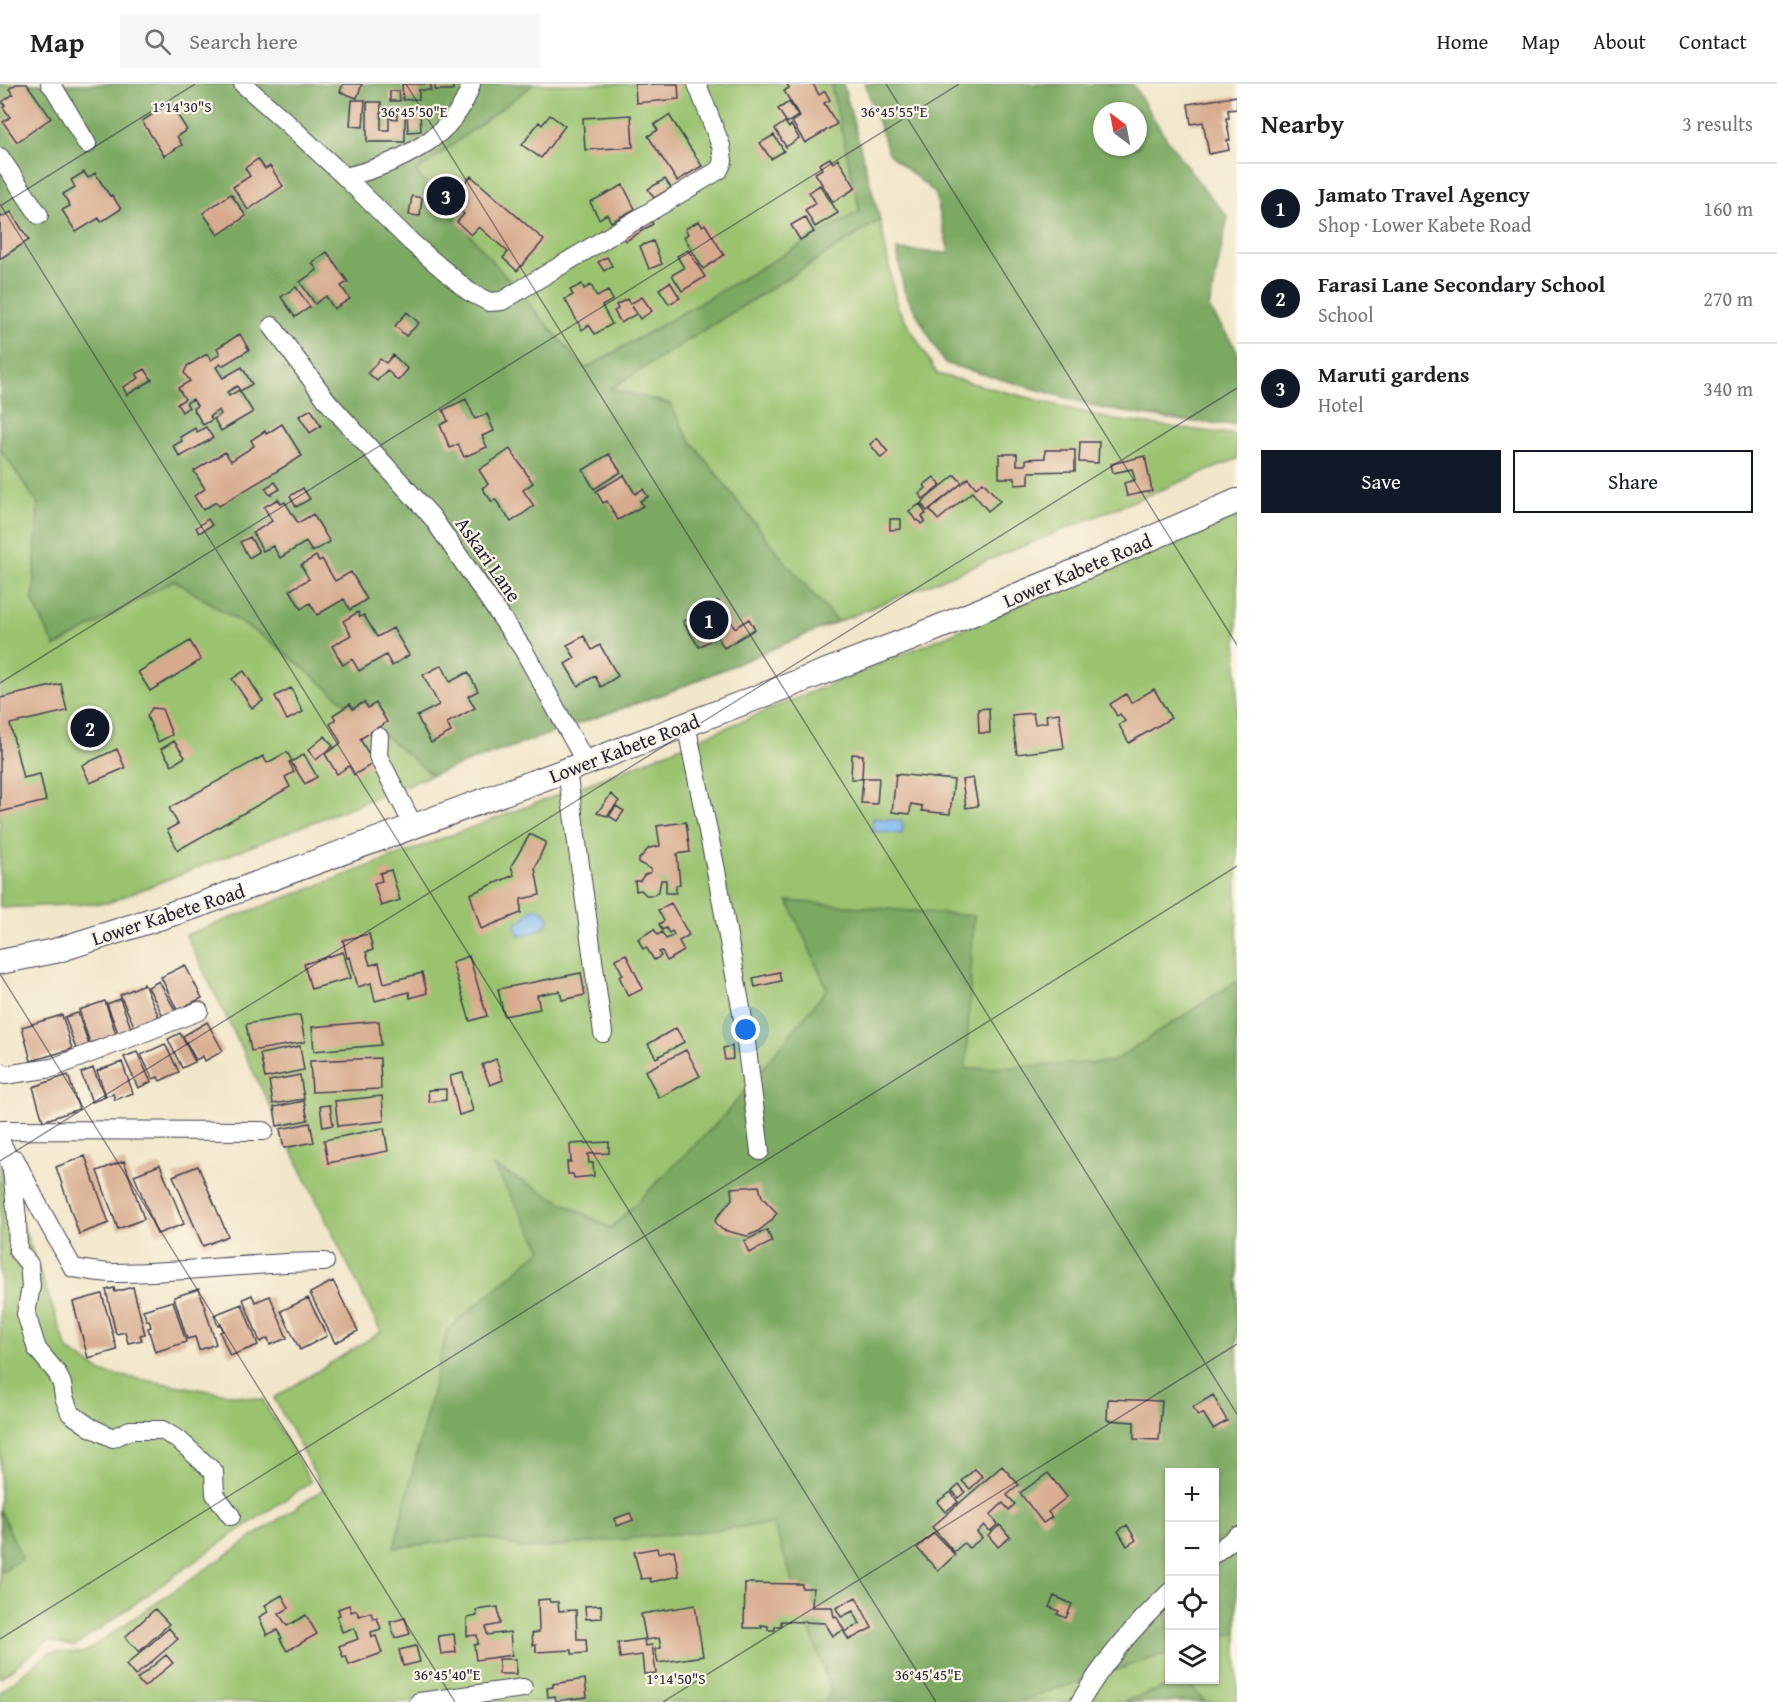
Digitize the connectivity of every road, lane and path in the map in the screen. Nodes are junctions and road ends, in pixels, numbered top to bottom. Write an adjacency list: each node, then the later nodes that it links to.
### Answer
1 (50, 84): 5 (street)
2 (243, 84): 7 (street)
3 (471, 84): 7 (street)
4 (697, 84): 7 (street)
5 (87, 144)
6 (0, 157): 8 (street)
7 (345, 177)
8 (39, 215)
9 (272, 326): 13 (street, Askari Lane)
10 (1237, 501): 11 (main road, Lower Kabete Road)
11 (686, 724): 13 (main road, Lower Kabete Road); 21 (street)
12 (379, 737): 14 (street)
13 (576, 766): 14 (main road, Lower Kabete Road); 17 (street)
14 (413, 825): 15 (main road, Lower Kabete Road)
15 (0, 962)
16 (199, 1011): 18 (street)
17 (603, 1034)
18 (0, 1072)
19 (1, 1128): 20 (street); 22 (street); 23 (street)
20 (264, 1131)
21 (760, 1151)
22 (325, 1262)
23 (231, 1516)
24 (1237, 1536): 25 (street)
25 (1219, 1551)
26 (1165, 1597): 29 (street)
27 (523, 1688): 28 (street)
28 (419, 1702)
29 (1080, 1702)

